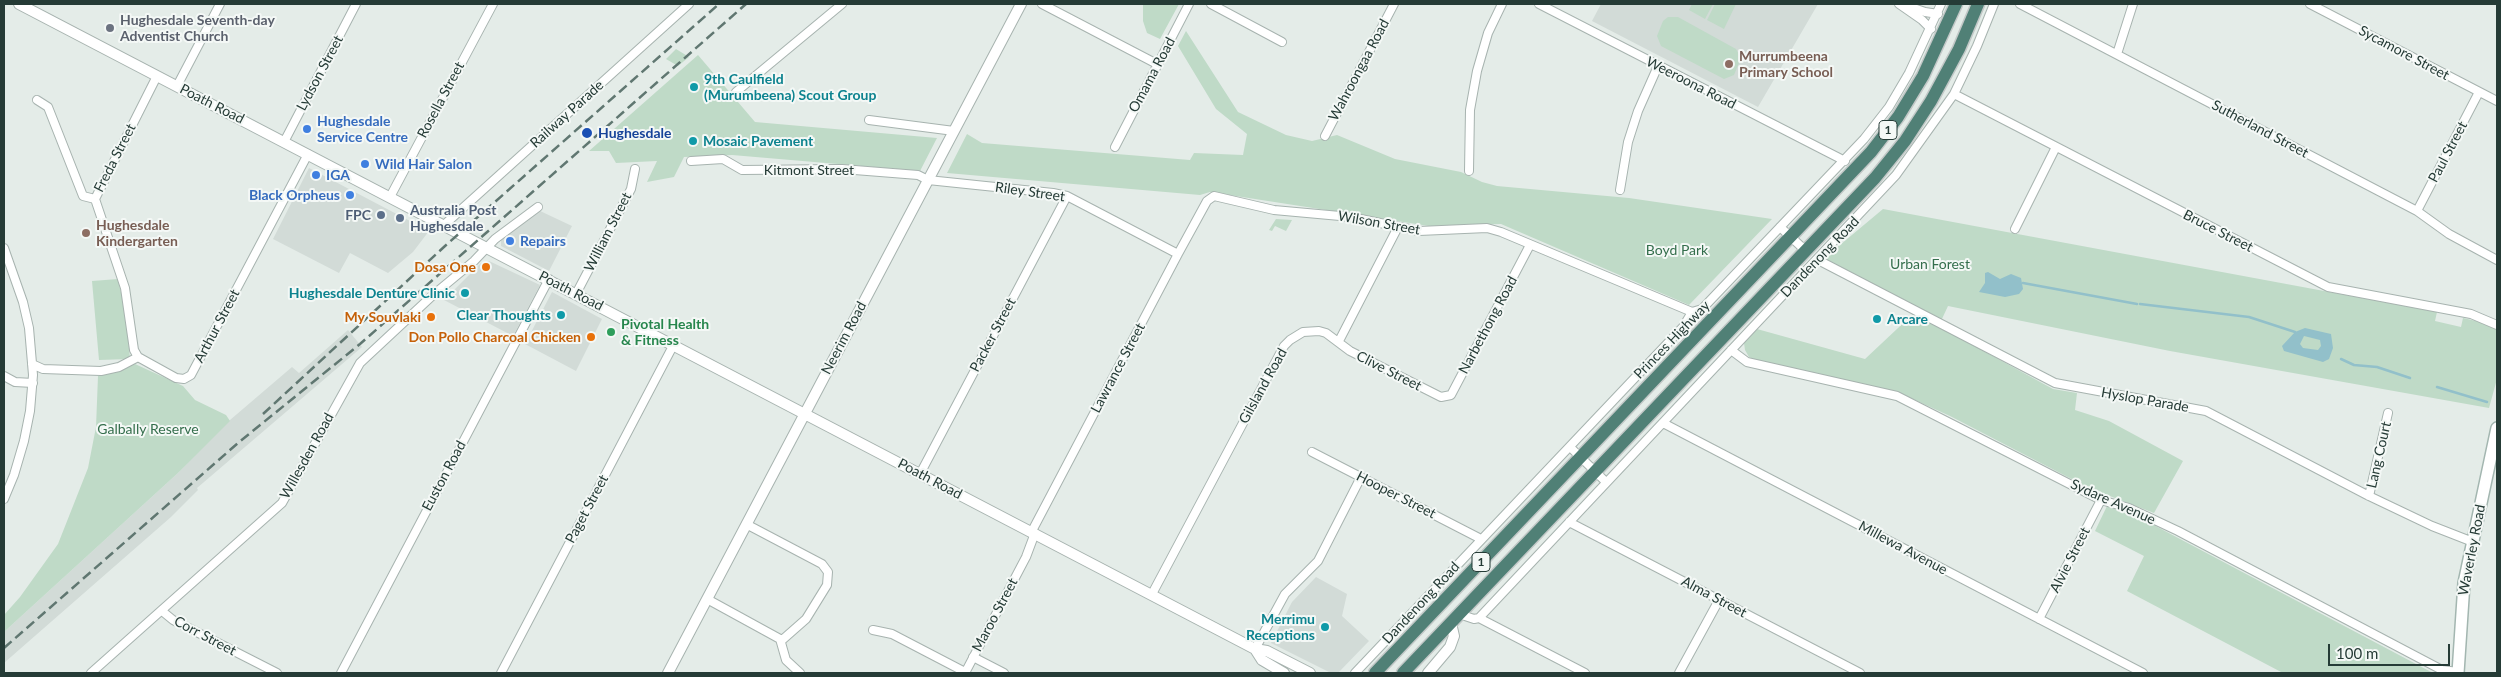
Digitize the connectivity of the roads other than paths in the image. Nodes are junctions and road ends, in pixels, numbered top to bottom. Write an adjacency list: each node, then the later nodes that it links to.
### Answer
1 (19, 4): 28 (street, Poath Road)
2 (220, 4): 29 (street)
3 (356, 4): 38 (street, Lydson Street)
4 (493, 4): 49 (street, Rosella Street)
5 (689, 4): 54 (street, Railway Parade)
6 (842, 4): 30 (street)
7 (1021, 4): 36 (street, Neerim Road)
8 (1042, 4): 26 (street)
9 (1189, 4): 26 (street, Omama Road)
10 (1211, 4): 24 (street)
11 (1394, 4): 37 (street, Wahroongaa Road)
12 (1502, 4): 45 (street)
13 (1539, 4): 27 (street, Weeroona Road)
14 (1900, 4): 22 (street); 23 (street)
15 (1941, 4): 22 (street, Dandenong Road)
16 (1956, 4): 58 (highway, Princes Highway / 1)
17 (1978, 4): 62 (highway, 1)
18 (1994, 4): 32 (street, Dandenong Road)
19 (2020, 4): 25 (street, Sutherland Street)
20 (2133, 4): 25 (street)
21 (2310, 4): 31 (street, Sycamore Street)
22 (1938, 14): 23 (street, Dandenong Road)
23 (1931, 29): 43 (street, Dandenong Road)
24 (1282, 42)
25 (2117, 54): 53 (street, Sutherland Street)
26 (1157, 64): 39 (street, Omama Road)
27 (1658, 66): 43 (street, Weeroona Road); 47 (street)
28 (157, 76): 29 (street, Poath Road); 50 (street, Freda Street)
29 (177, 86): 38 (street, Poath Road)
30 (736, 92)
31 (2479, 92): 34 (street, Sycamore Street); 53 (street, Paul Street)
32 (1954, 94): 40 (street, Bruce Street); 64 (street, Dandenong Road)
33 (37, 100): 50 (street)
34 (2497, 102)
35 (869, 120): 36 (street)
36 (954, 131): 46 (street, Neerim Road)
37 (1325, 136)
38 (284, 142): 41 (street, Poath Road)
39 (1115, 147)
40 (2056, 147): 57 (street); 69 (street, Bruce Street)
41 (308, 154): 49 (street, Poath Road); 73 (street, Arthur Street)
42 (691, 161): 46 (street, Kitmont Street)
43 (1845, 161): 56 (street, Dandenong Road)
44 (635, 169): 67 (street, William Street)
45 (1469, 172)
46 (928, 180): 48 (street, Riley Street); 78 (street, Neerim Road)
47 (1620, 190)
48 (1067, 196): 63 (street, Riley Street); 86 (street, Packer Street)
49 (390, 197): 54 (street, Poath Road)
50 (94, 198): 73 (street, Freda Street)
51 (1205, 204): 55 (street, Wilson Street); 63 (street, Lawrance Street)
52 (538, 207): 60 (street, Willesden Road)
53 (2417, 212): 65 (street, Sutherland Street)
54 (444, 225): 60 (street, Poath Road)
55 (1398, 227): 59 (street, Wilson Street); 70 (street)
56 (1780, 227): 58 (street, Dandenong Road); 68 (street, Dandenong Road)
57 (2015, 229)
58 (1791, 237): 62 (street, Dandenong Road); 84 (highway, Princes Highway / 1)
59 (1530, 245): 68 (street, Wilson Street); 77 (street, Narbethong Road)
60 (486, 247): 66 (street, Poath Road); 100 (street, Willesden Road)
61 (4, 248): 74 (street)
62 (1806, 251): 85 (highway, 1)
63 (1178, 254): 94 (street, Lawrance Street)
64 (1818, 260): 72 (street, Dandenong Road); 89 (street, Hyslop Parade)
65 (2497, 260)
66 (549, 280): 67 (street, Poath Road); 111 (street, Euston Road)
67 (576, 294): 71 (street, Poath Road)
68 (1692, 312): 82 (street, Dandenong Road)
69 (2497, 325)
70 (1339, 340): 77 (street, Clive Street); 97 (street, Gilsland Road)
71 (674, 344): 78 (street, Poath Road); 112 (street, Paget Street)
72 (1731, 350): 80 (street, Dandenong Road); 91 (street, Sydare Avenue)
73 (138, 357): 74 (street)
74 (32, 364): 76 (street)
75 (4, 376): 76 (street)
76 (32, 383): 90 (street)
77 (1441, 397)
78 (805, 413): 86 (street, Poath Road); 93 (street, Neerim Road)
79 (2388, 414): 89 (street, Lang Court)
80 (1663, 423): 88 (street, Dandenong Road); 103 (street, Millewa Avenue)
81 (2497, 428): 96 (main road, Waverley Road)
82 (1570, 447): 84 (street); 95 (street, Dandenong Road)
83 (1312, 452): 87 (street, Hooper Street)
84 (1581, 458): 85 (street); 120 (highway, Princes Highway / 1)
85 (1595, 472): 88 (street); 102 (highway, 1)
86 (920, 474): 94 (street, Poath Road)
87 (1361, 477): 95 (street, Hooper Street); 106 (street)
88 (1606, 482): 92 (street, Dandenong Road)
89 (2369, 496): 96 (street, Hyslop Parade)
90 (4, 498)
91 (2101, 500): 103 (street, Alvie Street); 108 (street, Sydare Avenue)
92 (1569, 522): 99 (street, Alma Street); 101 (street, Dandenong Road)
93 (746, 524): 98 (street, Neerim Road); 105 (street)
94 (1036, 534): 97 (street, Poath Road); 107 (street, Maroo Street)
95 (1481, 539): 119 (street, Dandenong Road)
96 (2473, 542): 108 (main road, Waverley Road)
97 (1152, 594): 106 (street, Poath Road)
98 (707, 599): 105 (street); 113 (street, Neerim Road)
99 (1719, 600): 124 (street); 125 (street, Alma Street)
100 (162, 611): 109 (street, Willesden Road); 110 (street, Corr Street)
101 (1479, 618): 102 (street); 123 (street)
102 (1455, 619): 121 (highway, 1); 122 (street)
103 (2039, 620): 126 (street, Millewa Avenue)
104 (873, 630): 115 (street)
105 (781, 641): 114 (street)
106 (1256, 649): 117 (street, Poath Road); 118 (street, Poath Road)
107 (973, 657): 115 (street, Maroo Street); 116 (street)
108 (2458, 672)
109 (91, 673)
110 (277, 673)
111 (341, 673)
112 (501, 673)
113 (668, 673)
114 (800, 673)
115 (965, 673)
116 (1004, 673)
117 (1284, 673)
118 (1310, 673)
119 (1355, 673)
120 (1375, 673)
121 (1403, 673)
122 (1428, 673)
123 (1585, 673)
124 (1679, 673)
125 (1860, 673)
126 (2143, 673)

